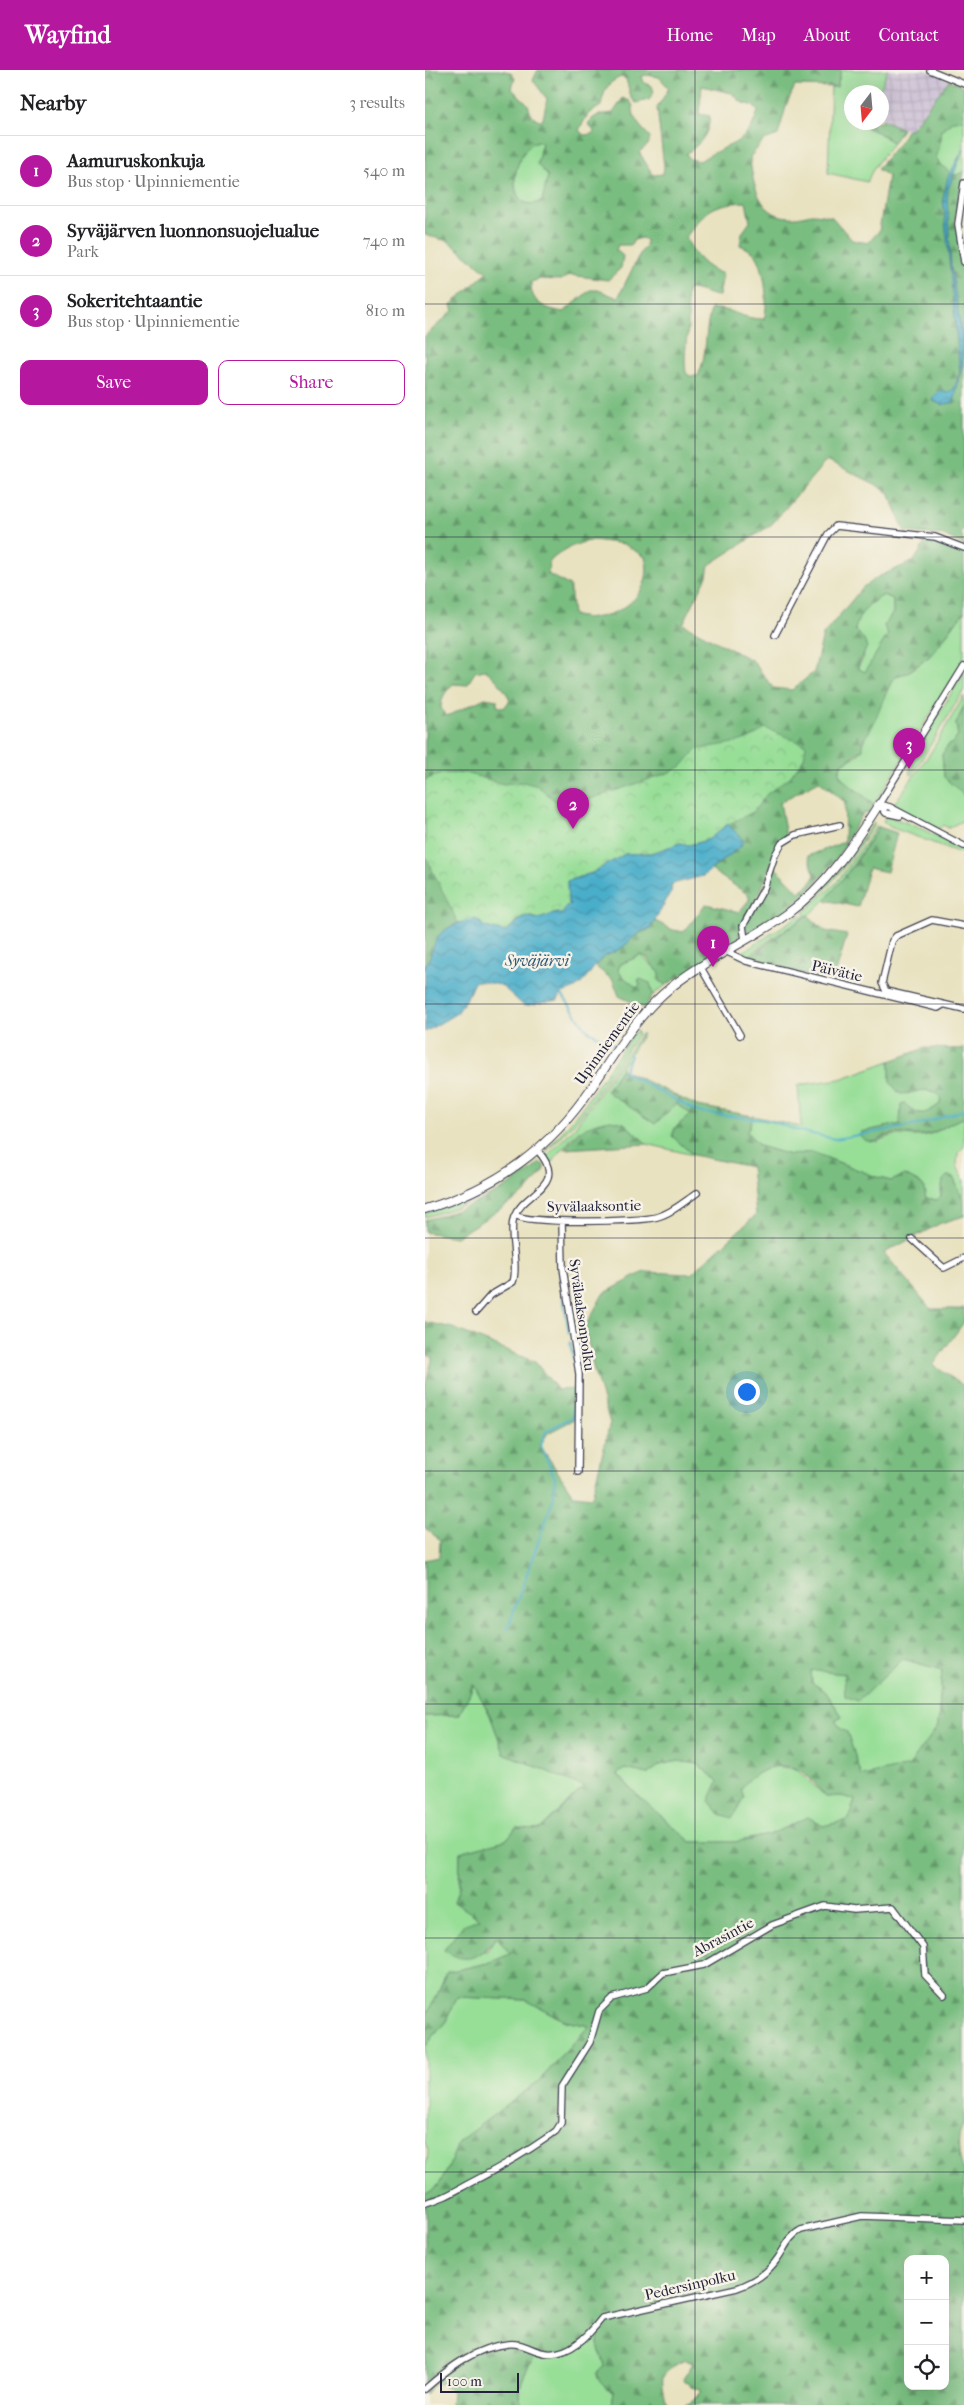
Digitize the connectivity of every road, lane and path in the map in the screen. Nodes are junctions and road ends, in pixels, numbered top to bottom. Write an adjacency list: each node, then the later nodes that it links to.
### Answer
1 (930, 70): 2 (street)
2 (964, 84)
3 (964, 184): 4 (street)
4 (964, 262)
5 (964, 548): 6 (street)
6 (775, 635)
7 (964, 666): 8 (street, Upinniementie)
8 (879, 804): 10 (street); 12 (main road, Upinniementie)
9 (841, 825): 12 (street)
10 (964, 846)
11 (964, 926): 15 (street)
12 (745, 940): 13 (main road, Upinniementie)
13 (725, 951): 14 (main road, Upinniementie); 15 (street, Päivätie)
14 (700, 966): 17 (street); 18 (main road, Upinniementie)
15 (943, 1005): 16 (street)
16 (964, 1009)
17 (740, 1034)
18 (537, 1151): 20 (main road, Upinniementie); 21 (street)
19 (697, 1193): 22 (street, Syvälaaksontie)
20 (425, 1209)
21 (515, 1216): 22 (street, Syvälaaksontie); 25 (street)
22 (562, 1221): 26 (street, Syvälaaksonpolku)
23 (912, 1239): 24 (street)
24 (964, 1258)
25 (476, 1312)
26 (578, 1472)
27 (944, 1995): 28 (street, Abrasintie)
28 (425, 2203)
29 (964, 2220): 30 (street, Pedersinpolku)
30 (425, 2389)

